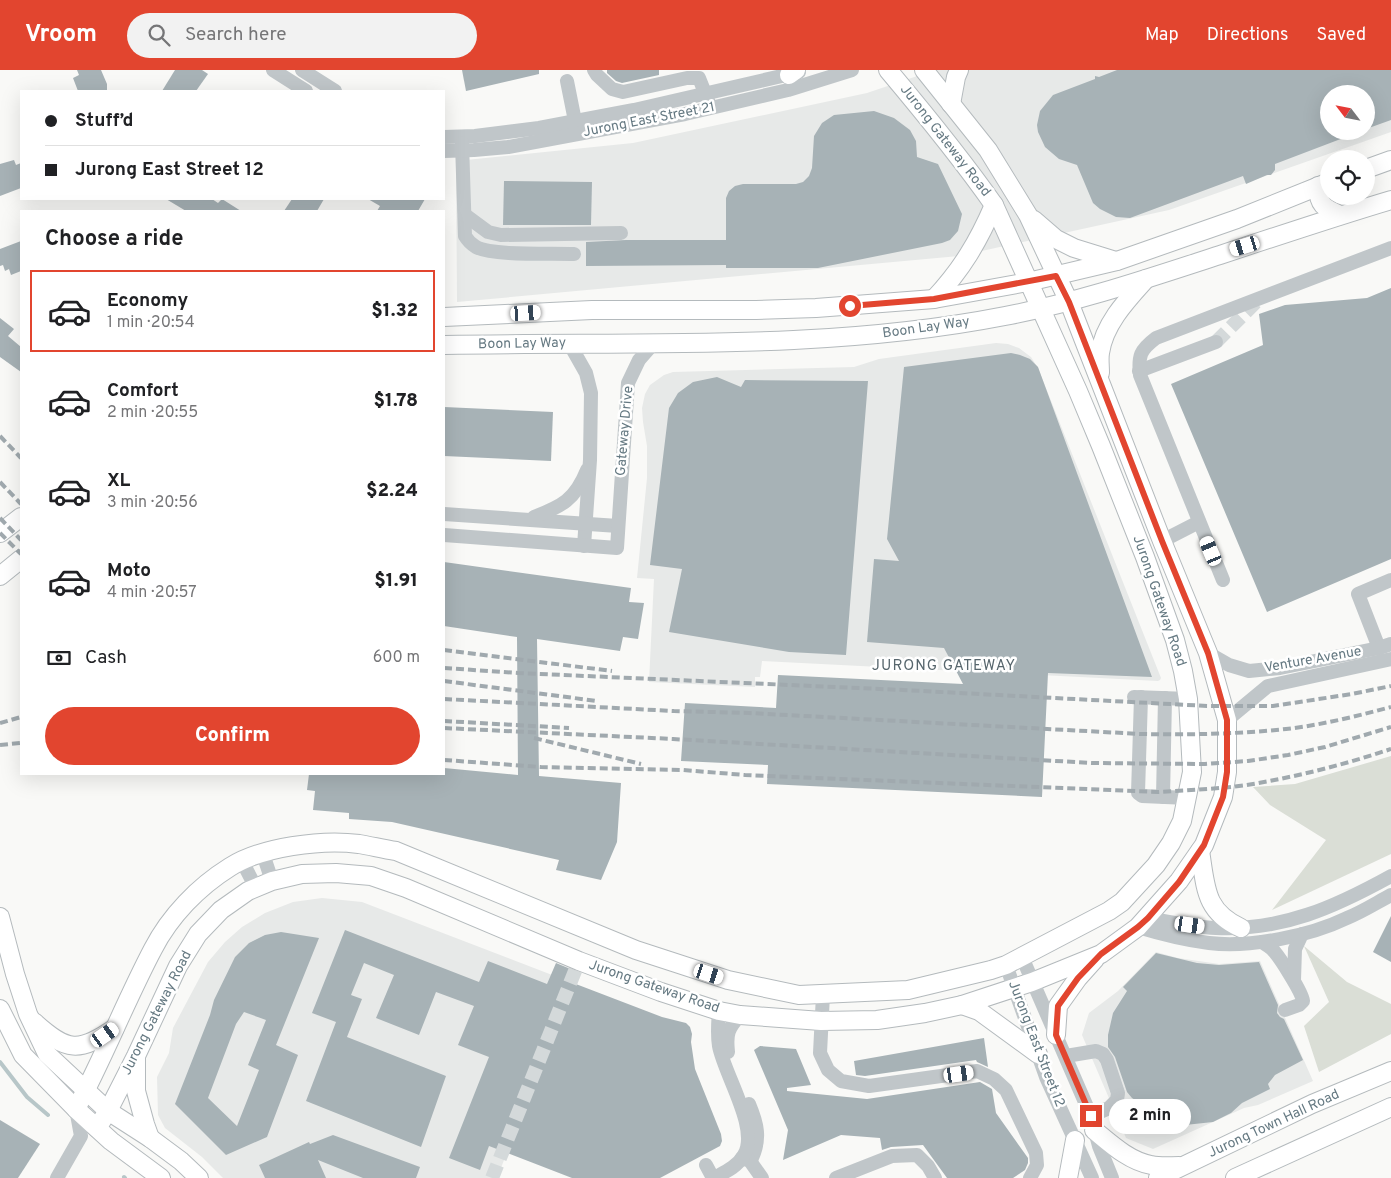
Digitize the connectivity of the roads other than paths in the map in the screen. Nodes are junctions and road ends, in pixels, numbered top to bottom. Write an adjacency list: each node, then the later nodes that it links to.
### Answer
1 (272, 70): 10 (street)
2 (302, 70): 11 (street)
3 (594, 70): 12 (street)
4 (852, 70): 15 (street, Jurong East Street 21)
5 (888, 70): 25 (main road, Jurong Gateway Road)
6 (924, 70): 14 (main road, Jurong Gateway Road)
7 (959, 70): 14 (main road)
8 (796, 72): 12 (street, Jurong East Street 21)
9 (567, 81): 17 (street)
10 (304, 90)
11 (331, 90)
12 (706, 94): 13 (street, Jurong East Street 21); 15 (street)
13 (679, 100): 16 (street); 17 (street, Jurong East Street 21)
14 (951, 104): 28 (main road, Jurong Gateway Road)
15 (711, 108): 16 (street, Jurong East Street 21)
16 (685, 114): 19 (street, Jurong East Street 21)
17 (575, 121): 19 (street, Jurong East Street 21)
18 (445, 137): 19 (street, Jurong East Street 21)
19 (462, 144): 20 (street, Jurong East Street 21); 27 (street)
20 (445, 151)
21 (1391, 160): 22 (main road)
22 (1375, 166)
23 (1320, 185): 33 (main road, Boon Lay Way)
24 (1391, 200): 29 (main road, Boon Lay Way)
25 (994, 205): 36 (main road, Jurong Gateway Road); 37 (main road)
26 (1323, 205): 29 (main road)
27 (465, 215): 30 (street); 32 (street)
28 (1028, 215): 33 (main road); 34 (main road, Jurong Gateway Road)
29 (1340, 215): 35 (main road, Boon Lay Way)
30 (621, 232)
31 (1391, 248): 47 (street)
32 (574, 254)
33 (1117, 262): 34 (main road, Boon Lay Way)
34 (1056, 276): 36 (main road, Boon Lay Way); 39 (main road, Jurong Gateway Road)
35 (1146, 279): 39 (main road, Boon Lay Way); 48 (main road)
36 (1028, 282): 37 (main road, Boon Lay Way); 40 (main road, Jurong Gateway Road)
37 (934, 299): 38 (main road, Boon Lay Way)
38 (902, 302): 41 (main road, Boon Lay Way); 42 (main road)
39 (1069, 302): 40 (main road, Boon Lay Way); 48 (main road, Jurong Gateway Road)
40 (1041, 309): 42 (main road, Boon Lay Way); 68 (main road, Jurong Gateway Road)
41 (445, 317)
42 (908, 331): 45 (main road, Boon Lay Way)
43 (1216, 342): 47 (street)
44 (569, 343): 45 (main road, Boon Lay Way); 46 (main road, Boon Lay Way); 49 (street)
45 (653, 344): 55 (street, Gateway Drive)
46 (445, 345)
47 (1139, 371): 53 (street)
48 (1099, 381): 58 (main road, Jurong Gateway Road)
49 (590, 460): 52 (street); 54 (street)
50 (445, 514): 52 (street)
51 (20, 518): 56 (main road)
52 (530, 519): 54 (street)
53 (1199, 522): 58 (street); 62 (street)
54 (587, 523): 55 (street); 59 (street)
55 (618, 526): 59 (street, Gateway Drive)
56 (0, 533)
57 (445, 535): 59 (street, Gateway Drive)
58 (1162, 541): 65 (main road, Jurong Gateway Road)
59 (584, 546)
60 (20, 560): 61 (main road)
61 (0, 576)
62 (1223, 580)
63 (1391, 580): 64 (street)
64 (1385, 646): 65 (street, Venture Avenue)
65 (1208, 653): 69 (main road, Jurong Gateway Road)
66 (1391, 659): 69 (street, Venture Avenue)
67 (1165, 698): 68 (street); 70 (street); 70 (street)
68 (1188, 699): 71 (main road, Jurong Gateway Road)
69 (1227, 720): 72 (main road, Jurong Gateway Road)
70 (1163, 797): 71 (street)
71 (1188, 798): 75 (main road, Jurong Gateway Road)
72 (1200, 851): 78 (main road, Jurong Gateway Road); 84 (main road)
73 (263, 854): 74 (main road, Jurong Gateway Road); 77 (street); 93 (main road, Jurong Gateway Road)
74 (242, 861): 79 (street); 101 (main road, Jurong Gateway Road)
75 (1156, 865): 78 (main road); 81 (main road, Jurong Gateway Road)
76 (1391, 876): 84 (street)
77 (272, 881): 79 (main road, Jurong Gateway Road); 97 (main road, Jurong Gateway Road)
78 (1179, 882): 83 (main road, Jurong Gateway Road)
79 (256, 888): 104 (main road, Jurong Gateway Road)
80 (1391, 895): 85 (street)
81 (1109, 911): 83 (main road); 88 (main road, Jurong Gateway Road)
82 (0, 917): 99 (main road)
83 (1143, 922): 84 (street); 86 (street); 87 (main road, Jurong Gateway Road)
84 (1241, 928)
85 (1302, 934): 86 (street); 90 (street)
86 (1262, 942): 90 (street)
87 (1101, 954): 91 (main road, Jurong Gateway Road); 102 (main road)
88 (1022, 957): 89 (main road, Jurong Gateway Road); 91 (street, Jurong East Street 12)
89 (1006, 965): 92 (street, Jurong East Street 12); 93 (main road, Jurong Gateway Road)
90 (1294, 980): 96 (street)
91 (1032, 982): 92 (main road, Jurong Gateway Road); 102 (street, Jurong East Street 12)
92 (1014, 989): 94 (main road, Jurong Gateway Road); 103 (street, Jurong East Street 12)
93 (823, 995): 100 (street)
94 (962, 1005): 100 (main road, Jurong Gateway Road); 103 (main road)
95 (0, 1009): 110 (main road)
96 (1285, 1010)
97 (719, 1011): 98 (main road, Jurong Gateway Road); 108 (street)
98 (740, 1016): 100 (main road, Jurong Gateway Road); 108 (street)
99 (29, 1018): 101 (main road); 107 (main road)
100 (821, 1021): 127 (street)
101 (116, 1028): 107 (main road, Jurong Gateway Road)
102 (1056, 1035): 105 (street, Jurong East Street 12)
103 (1038, 1054): 116 (street, Jurong East Street 12)
104 (136, 1056): 111 (main road, Jurong Gateway Road); 115 (main road)
105 (1066, 1056): 112 (street, Jurong East Street 12); 112 (street)
106 (1391, 1071): 118 (main road, Jurong Town Hall Road)
107 (86, 1090): 110 (main road, Jurong Gateway Road); 111 (main road)
108 (744, 1103): 117 (street)
109 (1391, 1108): 132 (main road)
110 (76, 1109): 113 (main road); 114 (street)
111 (108, 1111): 113 (main road, Jurong Gateway Road); 115 (main road)
112 (1093, 1123): 118 (main road); 130 (street, Jurong East Street 12)
113 (97, 1128): 114 (street); 121 (main road)
114 (81, 1136): 120 (street)
115 (150, 1138): 122 (main road)
116 (1075, 1140): 128 (main road); 129 (street, Jurong East Street 12)
117 (746, 1159): 119 (street); 123 (street); 124 (street)
118 (1184, 1166): 131 (main road, Jurong Town Hall Road)
119 (711, 1174)
120 (57, 1178)
121 (161, 1178)
122 (199, 1178)
123 (727, 1178)
124 (762, 1178)
125 (836, 1178): 126 (street)
126 (935, 1178)
127 (1030, 1178)
128 (1068, 1178)
129 (1092, 1178)
130 (1112, 1178)
131 (1158, 1178)
132 (1235, 1178)

